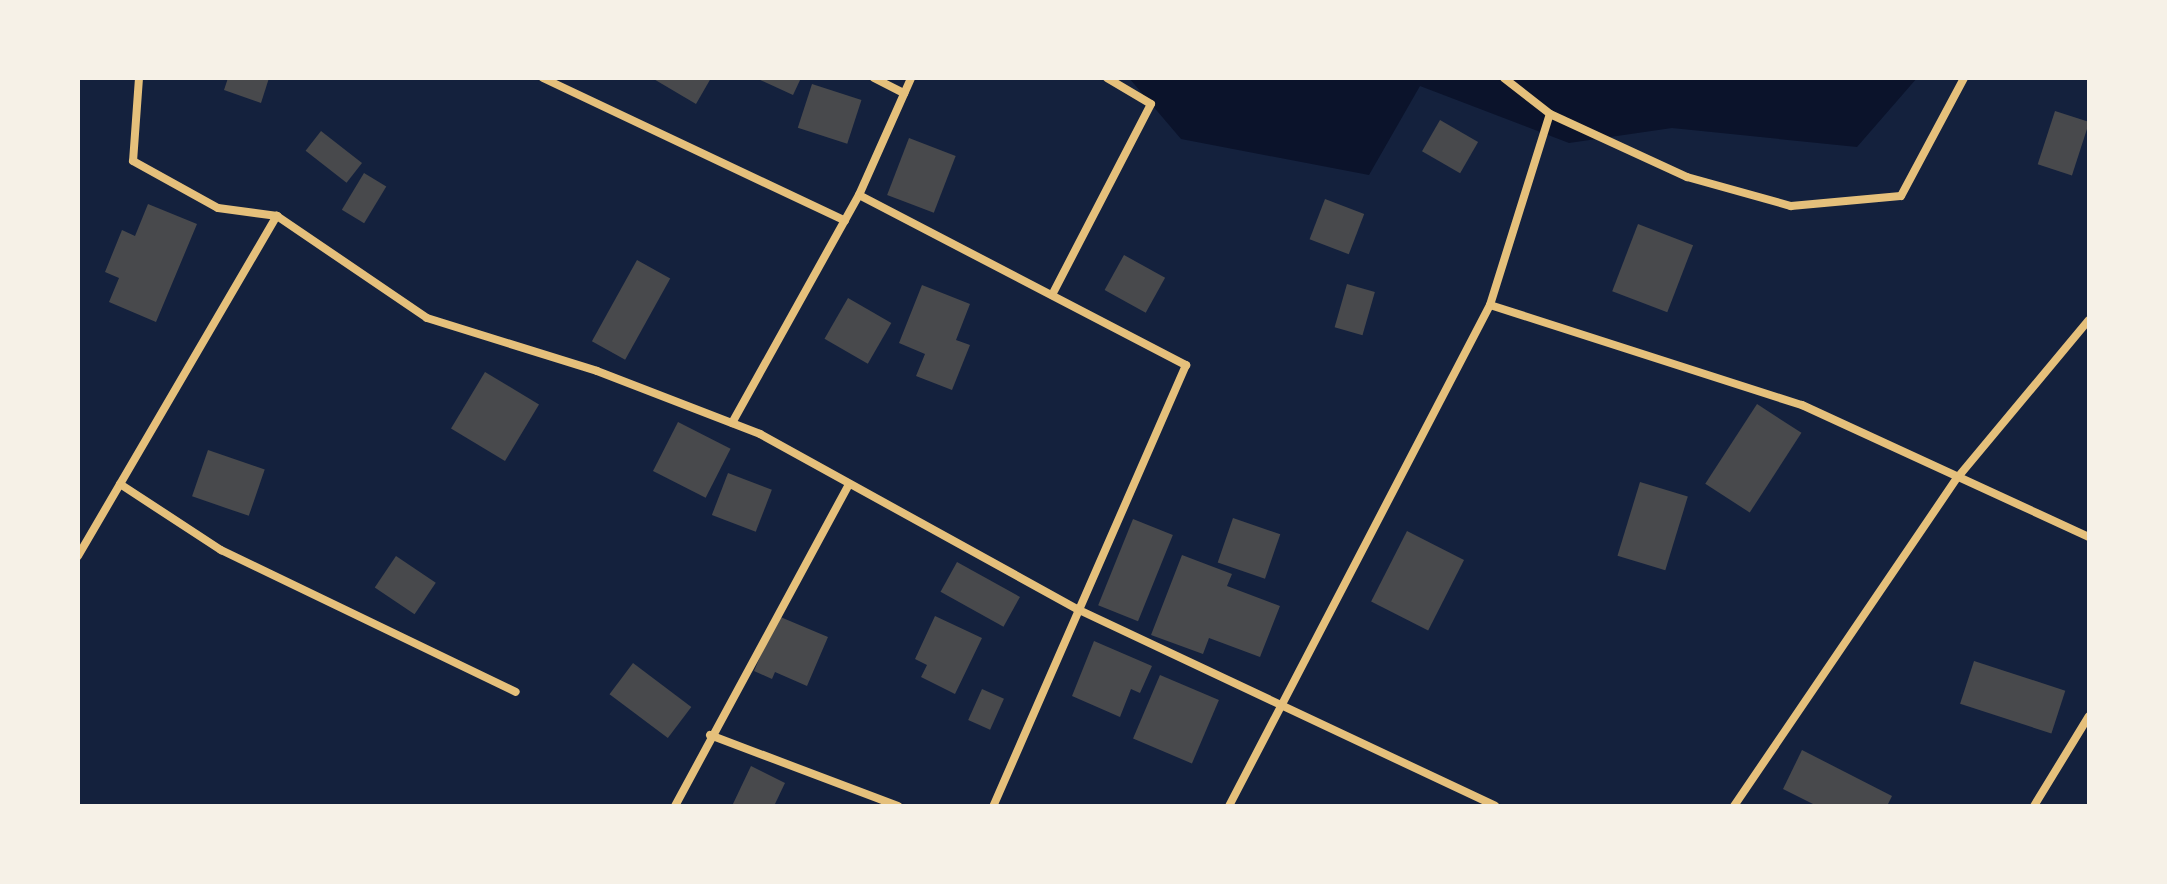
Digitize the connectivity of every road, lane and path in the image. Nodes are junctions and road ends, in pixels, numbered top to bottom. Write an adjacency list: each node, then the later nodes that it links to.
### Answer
1 (139, 78): 11 (street)
2 (543, 78): 12 (street)
3 (874, 78): 8 (street)
4 (911, 78): 8 (street)
5 (1107, 78): 13 (street)
6 (1504, 78): 9 (street)
7 (1964, 78): 9 (street)
8 (904, 93): 10 (street)
9 (1550, 114): 14 (street)
10 (859, 195): 12 (street); 13 (street)
11 (277, 216): 16 (street); 18 (street)
12 (845, 221): 16 (street)
13 (1052, 295): 22 (street)
14 (1490, 305): 17 (street); 24 (street)
15 (2089, 320): 17 (street)
16 (732, 423): 19 (street)
17 (1958, 477): 20 (street); 32 (street)
18 (120, 484): 21 (street); 23 (street)
19 (849, 484): 22 (street); 26 (street)
20 (2089, 537)
21 (78, 556)
22 (1077, 609): 24 (street); 29 (street)
23 (516, 692)
24 (1284, 707): 30 (street); 31 (street)
25 (2089, 716): 33 (street)
26 (710, 735): 27 (street); 28 (street)
27 (675, 806)
28 (898, 806)
29 (993, 806)
30 (1229, 806)
31 (1495, 806)
32 (1734, 806)
33 (2034, 806)

